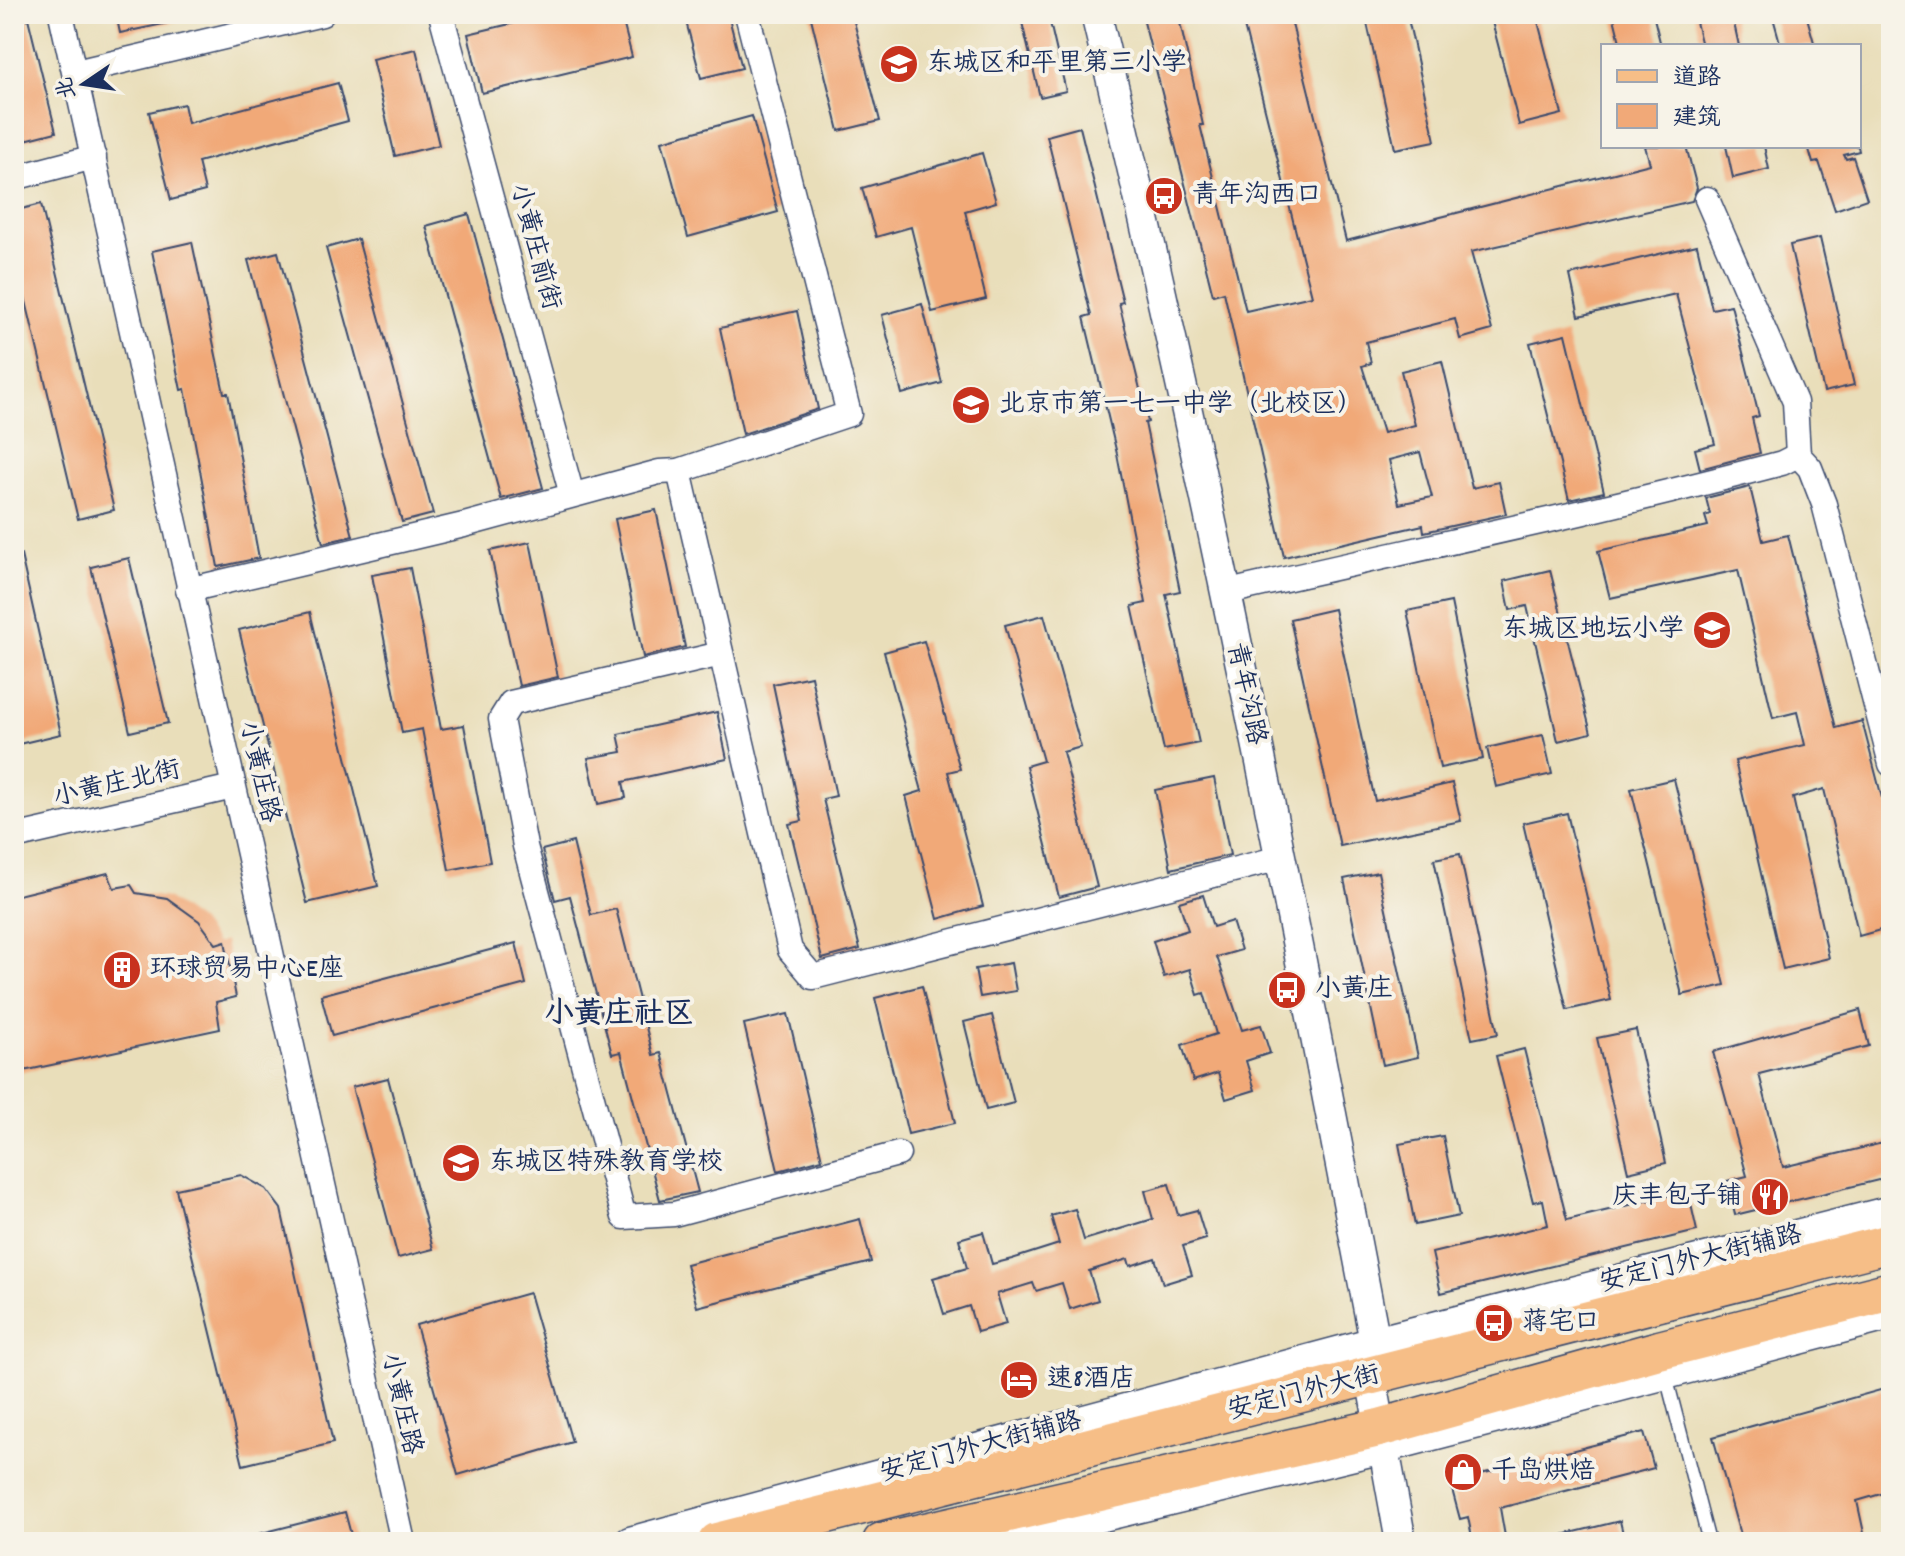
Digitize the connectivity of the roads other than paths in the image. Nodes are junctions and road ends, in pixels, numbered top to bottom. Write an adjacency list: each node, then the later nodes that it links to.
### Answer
1 (61, 14): 6 (street, 小黄庄路)
2 (322, 14): 6 (street)
3 (441, 14): 12 (street, 小黄庄前街)
4 (747, 14): 11 (street)
5 (1096, 14): 14 (street, 青年沟路)
6 (76, 72): 7 (street, 小黄庄路)
7 (94, 157): 8 (street); 13 (street, 小黄庄路)
8 (14, 178)
9 (1707, 199): 10 (street)
10 (1798, 455): 14 (street); 16 (street)
11 (679, 471): 12 (street); 15 (street)
12 (572, 495): 13 (street)
13 (188, 590): 18 (street, 小黄庄路)
14 (1224, 593): 20 (street, 青年沟路)
15 (721, 654): 20 (street); 21 (street)
16 (1880, 672): 17 (street)
17 (1891, 764)
18 (233, 787): 19 (street, 小黄庄北街); 31 (street, 小黄庄路)
19 (14, 837)
20 (1280, 858): 28 (street, 青年沟路)
21 (898, 1154)
22 (1891, 1211): 25 (street, 安定门外大街辅路)
23 (1891, 1243): 27 (main road, 安定门外大街)
24 (1891, 1291): 29 (main road, 安定门外大街)
25 (1515, 1308): 27 (street); 28 (street, 安定门外大街辅路)
26 (1891, 1315): 29 (street)
27 (1560, 1329): 28 (main road, 安定门外大街)
28 (1373, 1359): 30 (street, 青年沟路); 32 (street, 安定门外大街辅路); 33 (main road, 安定门外大街)
29 (1662, 1361): 30 (main road, 安定门外大街); 37 (lane)
30 (1381, 1438): 34 (main road, 安定门外大街); 35 (street); 36 (street, 青年沟路)
31 (403, 1542)
32 (630, 1542)
33 (717, 1542)
34 (882, 1542)
35 (996, 1542)
36 (1401, 1542)
37 (1709, 1542)

